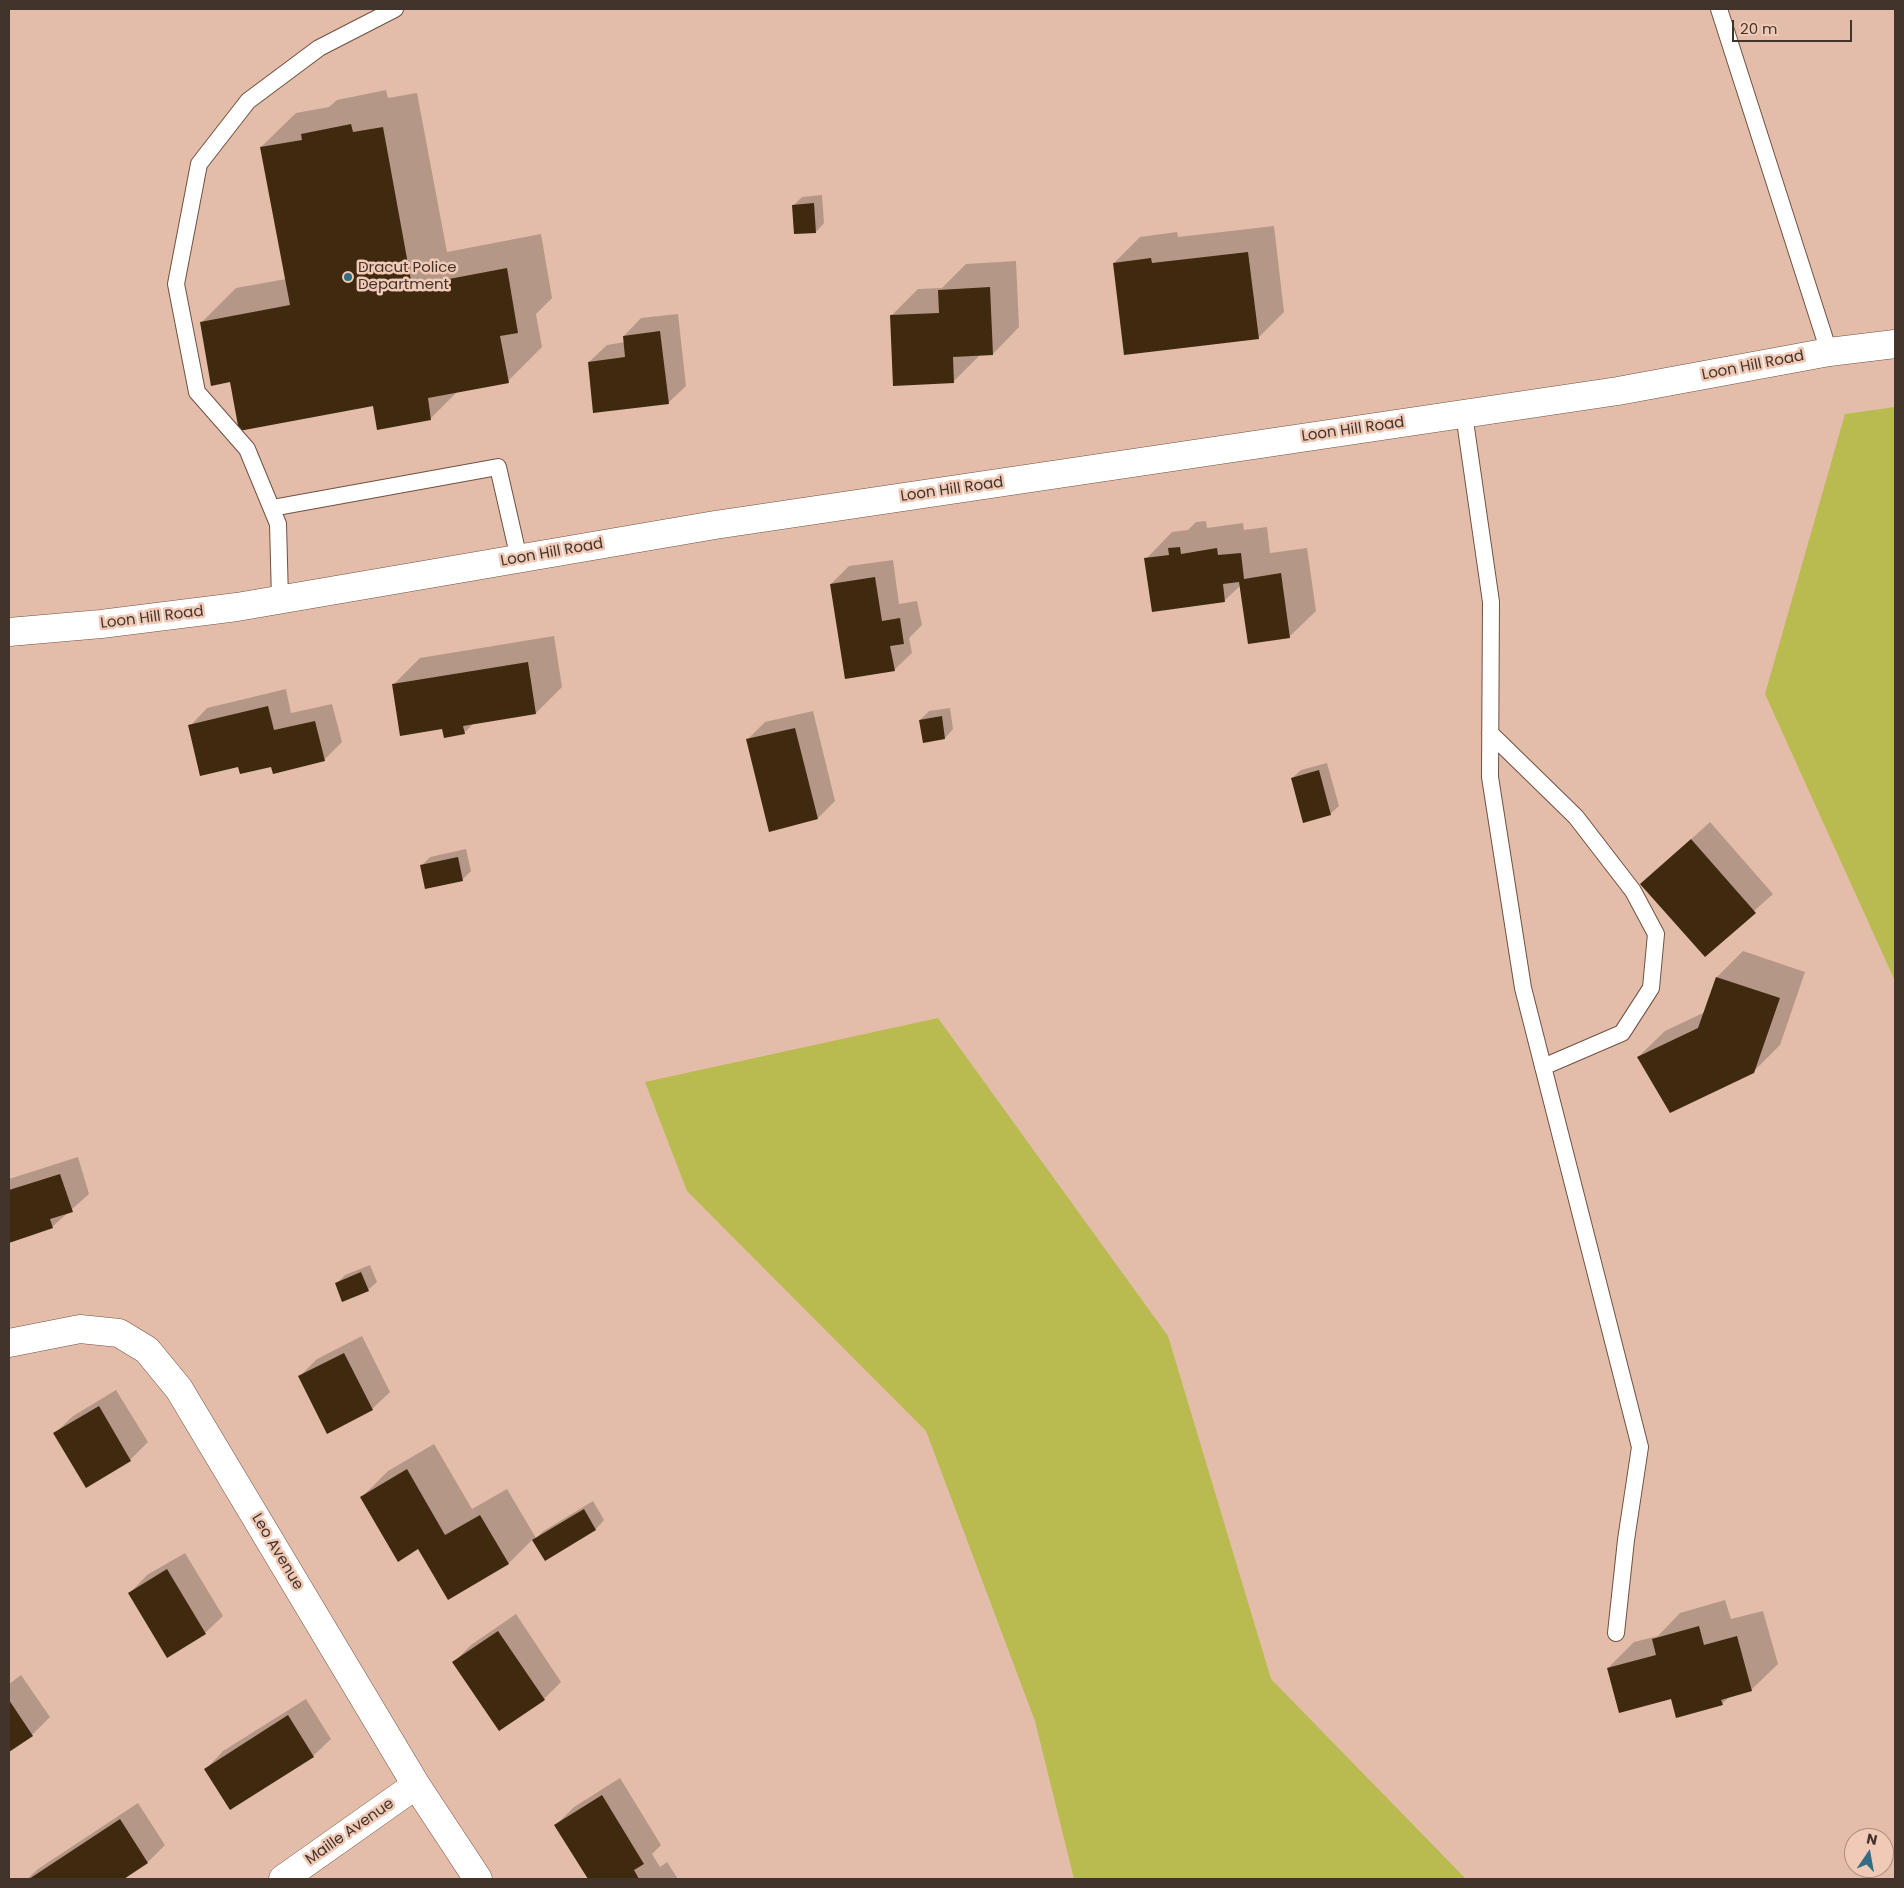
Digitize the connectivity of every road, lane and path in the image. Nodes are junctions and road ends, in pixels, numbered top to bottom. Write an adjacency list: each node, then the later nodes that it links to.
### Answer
1 (395, 9): 6 (lane)
2 (1718, 9): 4 (lane)
3 (1895, 344): 4 (street, Loon Hill Road)
4 (1829, 352): 5 (street, Loon Hill Road)
5 (1464, 414): 7 (street, Loon Hill Road); 10 (lane)
6 (272, 508): 7 (lane); 8 (lane)
7 (519, 558): 8 (street, Loon Hill Road)
8 (280, 600): 9 (street, Loon Hill Road)
9 (9, 632)
10 (1490, 733): 11 (lane); 11 (lane)
11 (1543, 1067): 13 (lane)
12 (9, 1343): 14 (street, Leo Avenue)
13 (1616, 1633)
14 (416, 1785): 15 (street, Maille Avenue); 16 (street, Leo Avenue)
15 (283, 1879)
16 (478, 1879)

